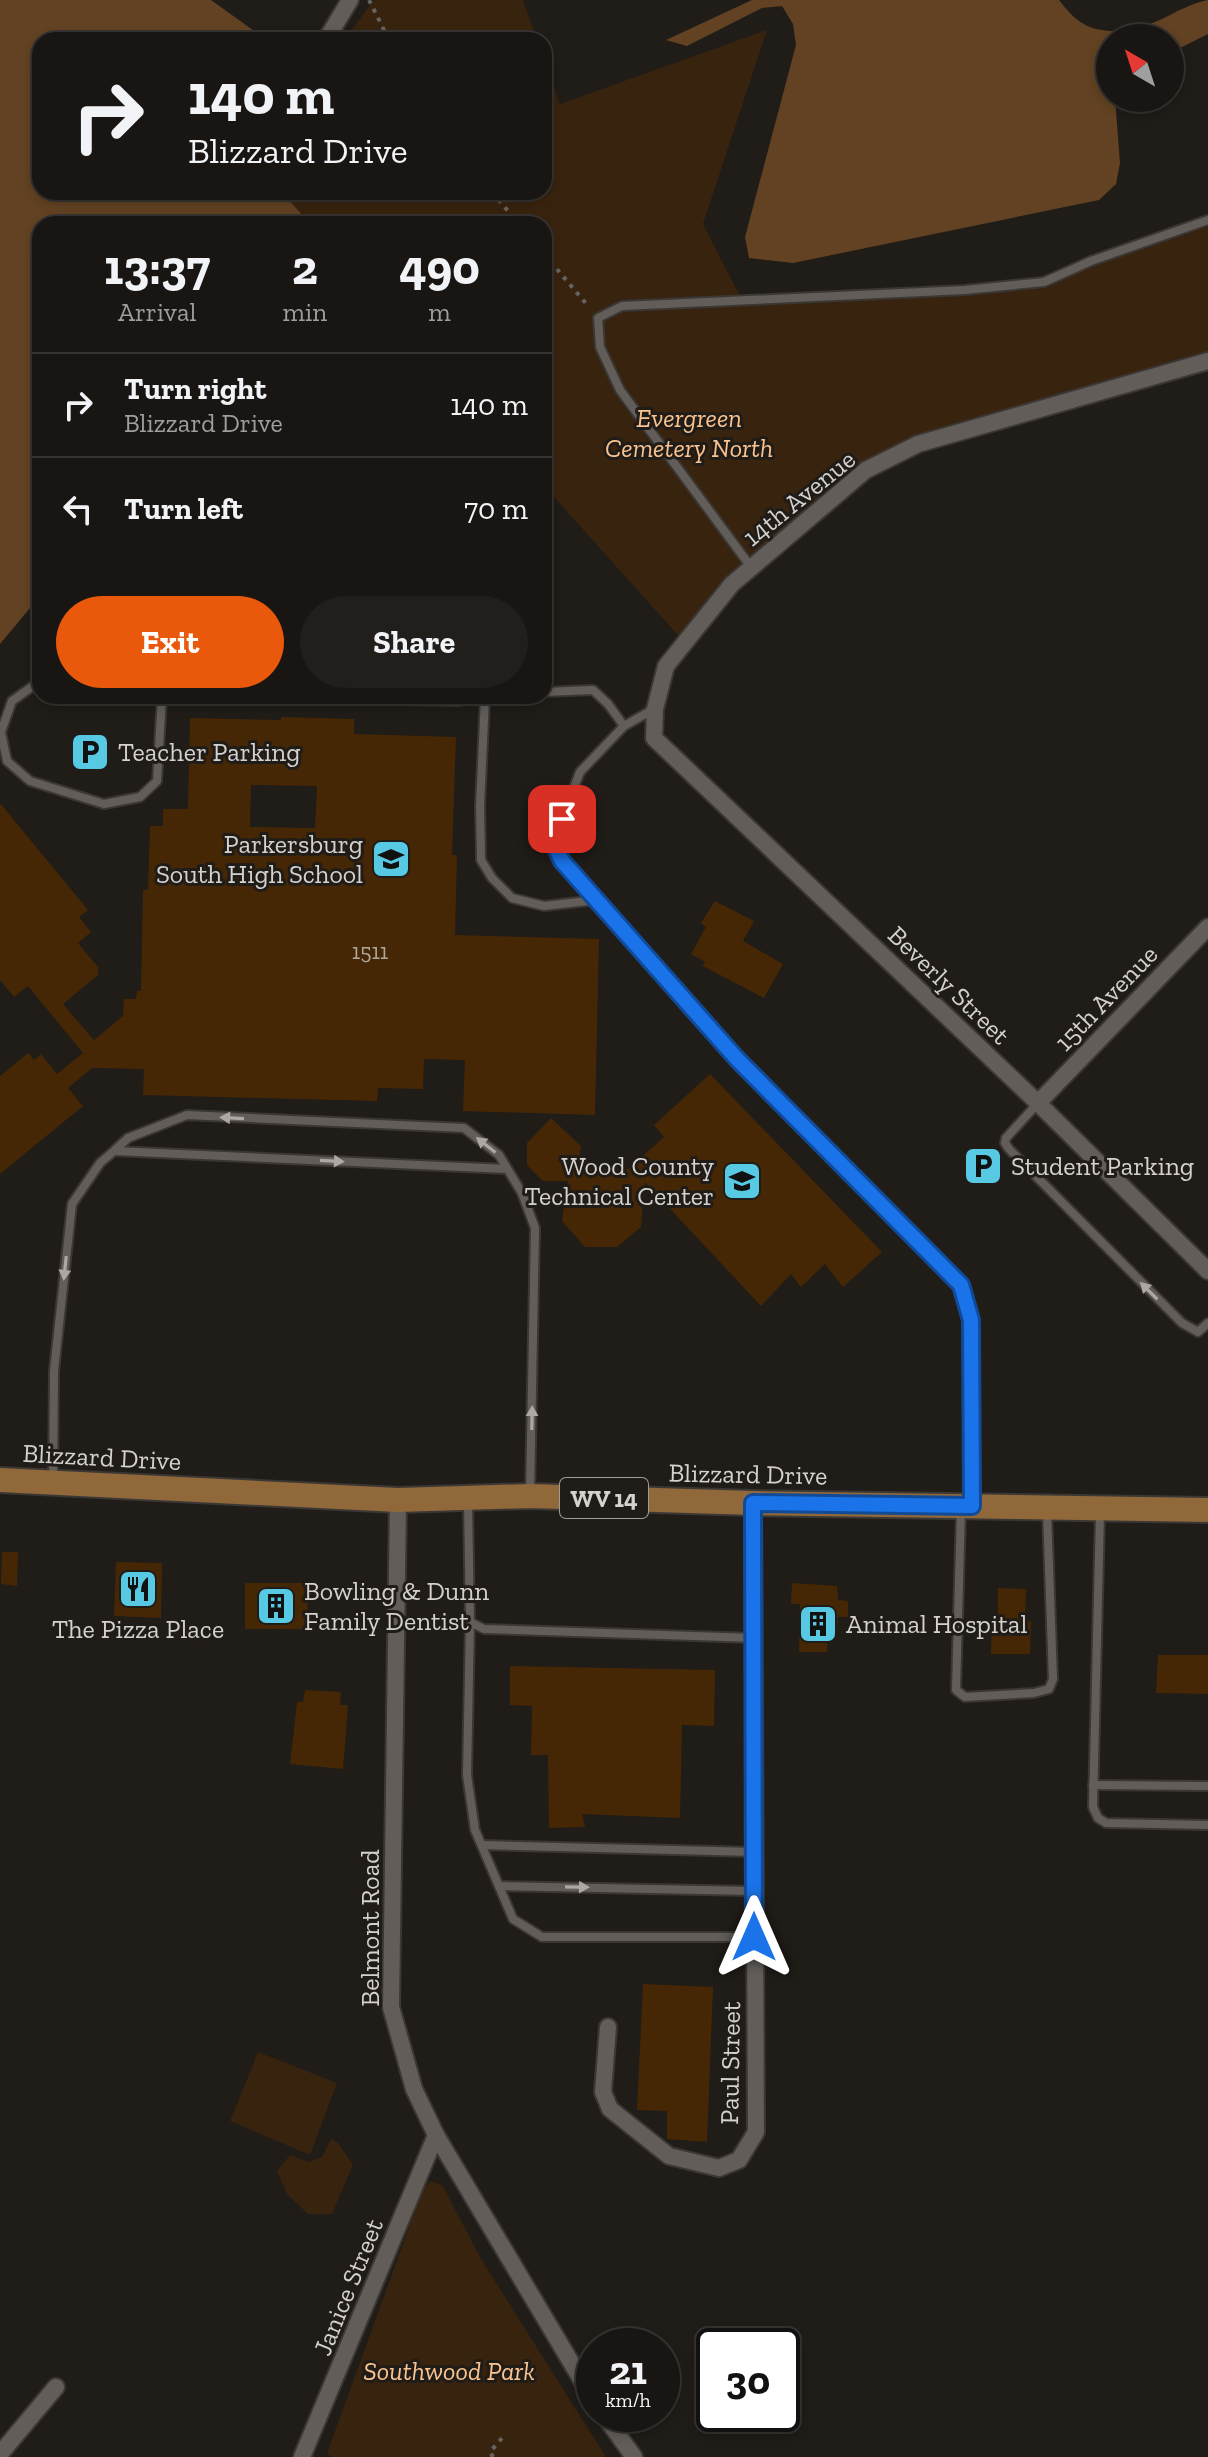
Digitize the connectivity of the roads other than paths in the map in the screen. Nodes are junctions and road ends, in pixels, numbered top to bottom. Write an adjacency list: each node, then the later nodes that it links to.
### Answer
1 (350, 0): 2 (street)
2 (331, 32)
3 (1208, 220): 5 (lane)
4 (1208, 361): 5 (street, 14th Avenue)
5 (751, 568): 10 (street, 14th Avenue)
6 (32, 687): 8 (lane)
7 (552, 692): 11 (lane)
8 (162, 704)
9 (485, 704): 13 (lane)
10 (655, 709): 11 (lane); 12 (street, 14th Avenue)
11 (624, 726): 13 (lane)
12 (654, 738): 15 (street, Beverly Street)
13 (596, 900): 26 (lane)
14 (1208, 927): 15 (street, 15th Avenue)
15 (1038, 1103): 18 (street, Beverly Street); 19 (lane, one-way to 15)
16 (114, 1151): 17 (lane, one-way to 17); 17 (lane, one-way to 16); 21 (lane, one-way to 21)
17 (507, 1169): 22 (lane, one-way to 17)
18 (1208, 1271)
19 (1208, 1323)
20 (0, 1480): 21 (main road, Blizzard Drive / WV 14)
21 (53, 1482): 24 (main road, Blizzard Drive / WV 14)
22 (530, 1496): 23 (main road, Blizzard Drive / WV 14); 25 (main road, Blizzard Drive / WV 14)
23 (468, 1498): 24 (main road, Blizzard Drive / WV 14); 30 (lane)
24 (398, 1500): 41 (street, Belmont Road)
25 (753, 1503): 26 (main road, Blizzard Drive / WV 14); 31 (street, Paul Street)
26 (966, 1506): 27 (main road, Blizzard Drive / WV 14); 27 (lane)
27 (1047, 1507): 28 (main road, Blizzard Drive / WV 14)
28 (1100, 1508): 29 (main road, Blizzard Drive / WV 14); 32 (lane)
29 (1208, 1510)
30 (470, 1622): 31 (lane); 35 (lane)
31 (753, 1638): 36 (street, Paul Street)
32 (1093, 1785): 33 (lane); 34 (lane)
33 (1208, 1786)
34 (1208, 1825)
35 (482, 1845): 36 (lane); 37 (lane)
36 (754, 1852): 38 (street, Paul Street)
37 (499, 1886): 38 (lane, one-way to 38); 39 (lane)
38 (754, 1891): 39 (street, Paul Street)
39 (754, 1937): 40 (street, Paul Street)
40 (608, 2027)
41 (436, 2135): 42 (street, Belmont Road); 46 (street, Janice Street)
42 (576, 2371)
43 (56, 2387): 45 (street)
44 (616, 2432): 47 (street)
45 (0, 2454)
46 (302, 2457)
47 (634, 2457)

